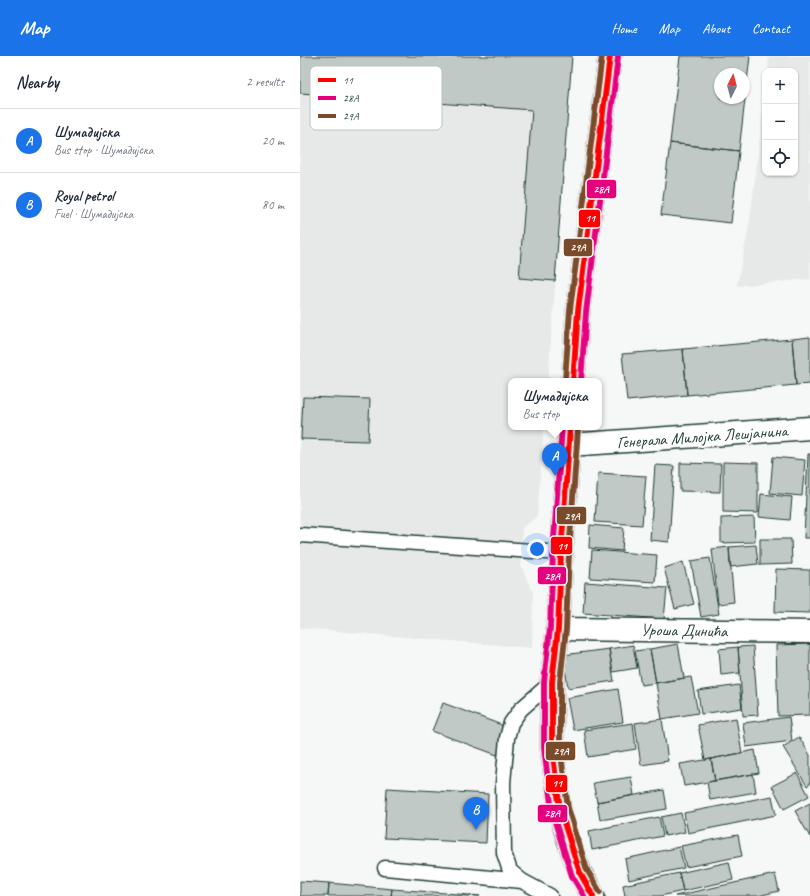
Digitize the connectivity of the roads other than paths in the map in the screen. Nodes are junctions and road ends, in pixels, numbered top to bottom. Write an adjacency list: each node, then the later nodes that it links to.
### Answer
1 (610, 56): 2 (street)
2 (573, 378)
3 (810, 428): 4 (street, Генерала Милојка Лешјанина)
4 (570, 436): 6 (street)
5 (300, 535): 6 (lane)
6 (561, 553): 7 (street)
7 (558, 629): 8 (street, Уроша Динића); 9 (street)
8 (810, 632)
9 (552, 682): 11 (lane); 13 (street)
10 (385, 868): 11 (lane)
11 (522, 881): 12 (lane)
12 (550, 896)
13 (593, 896)

